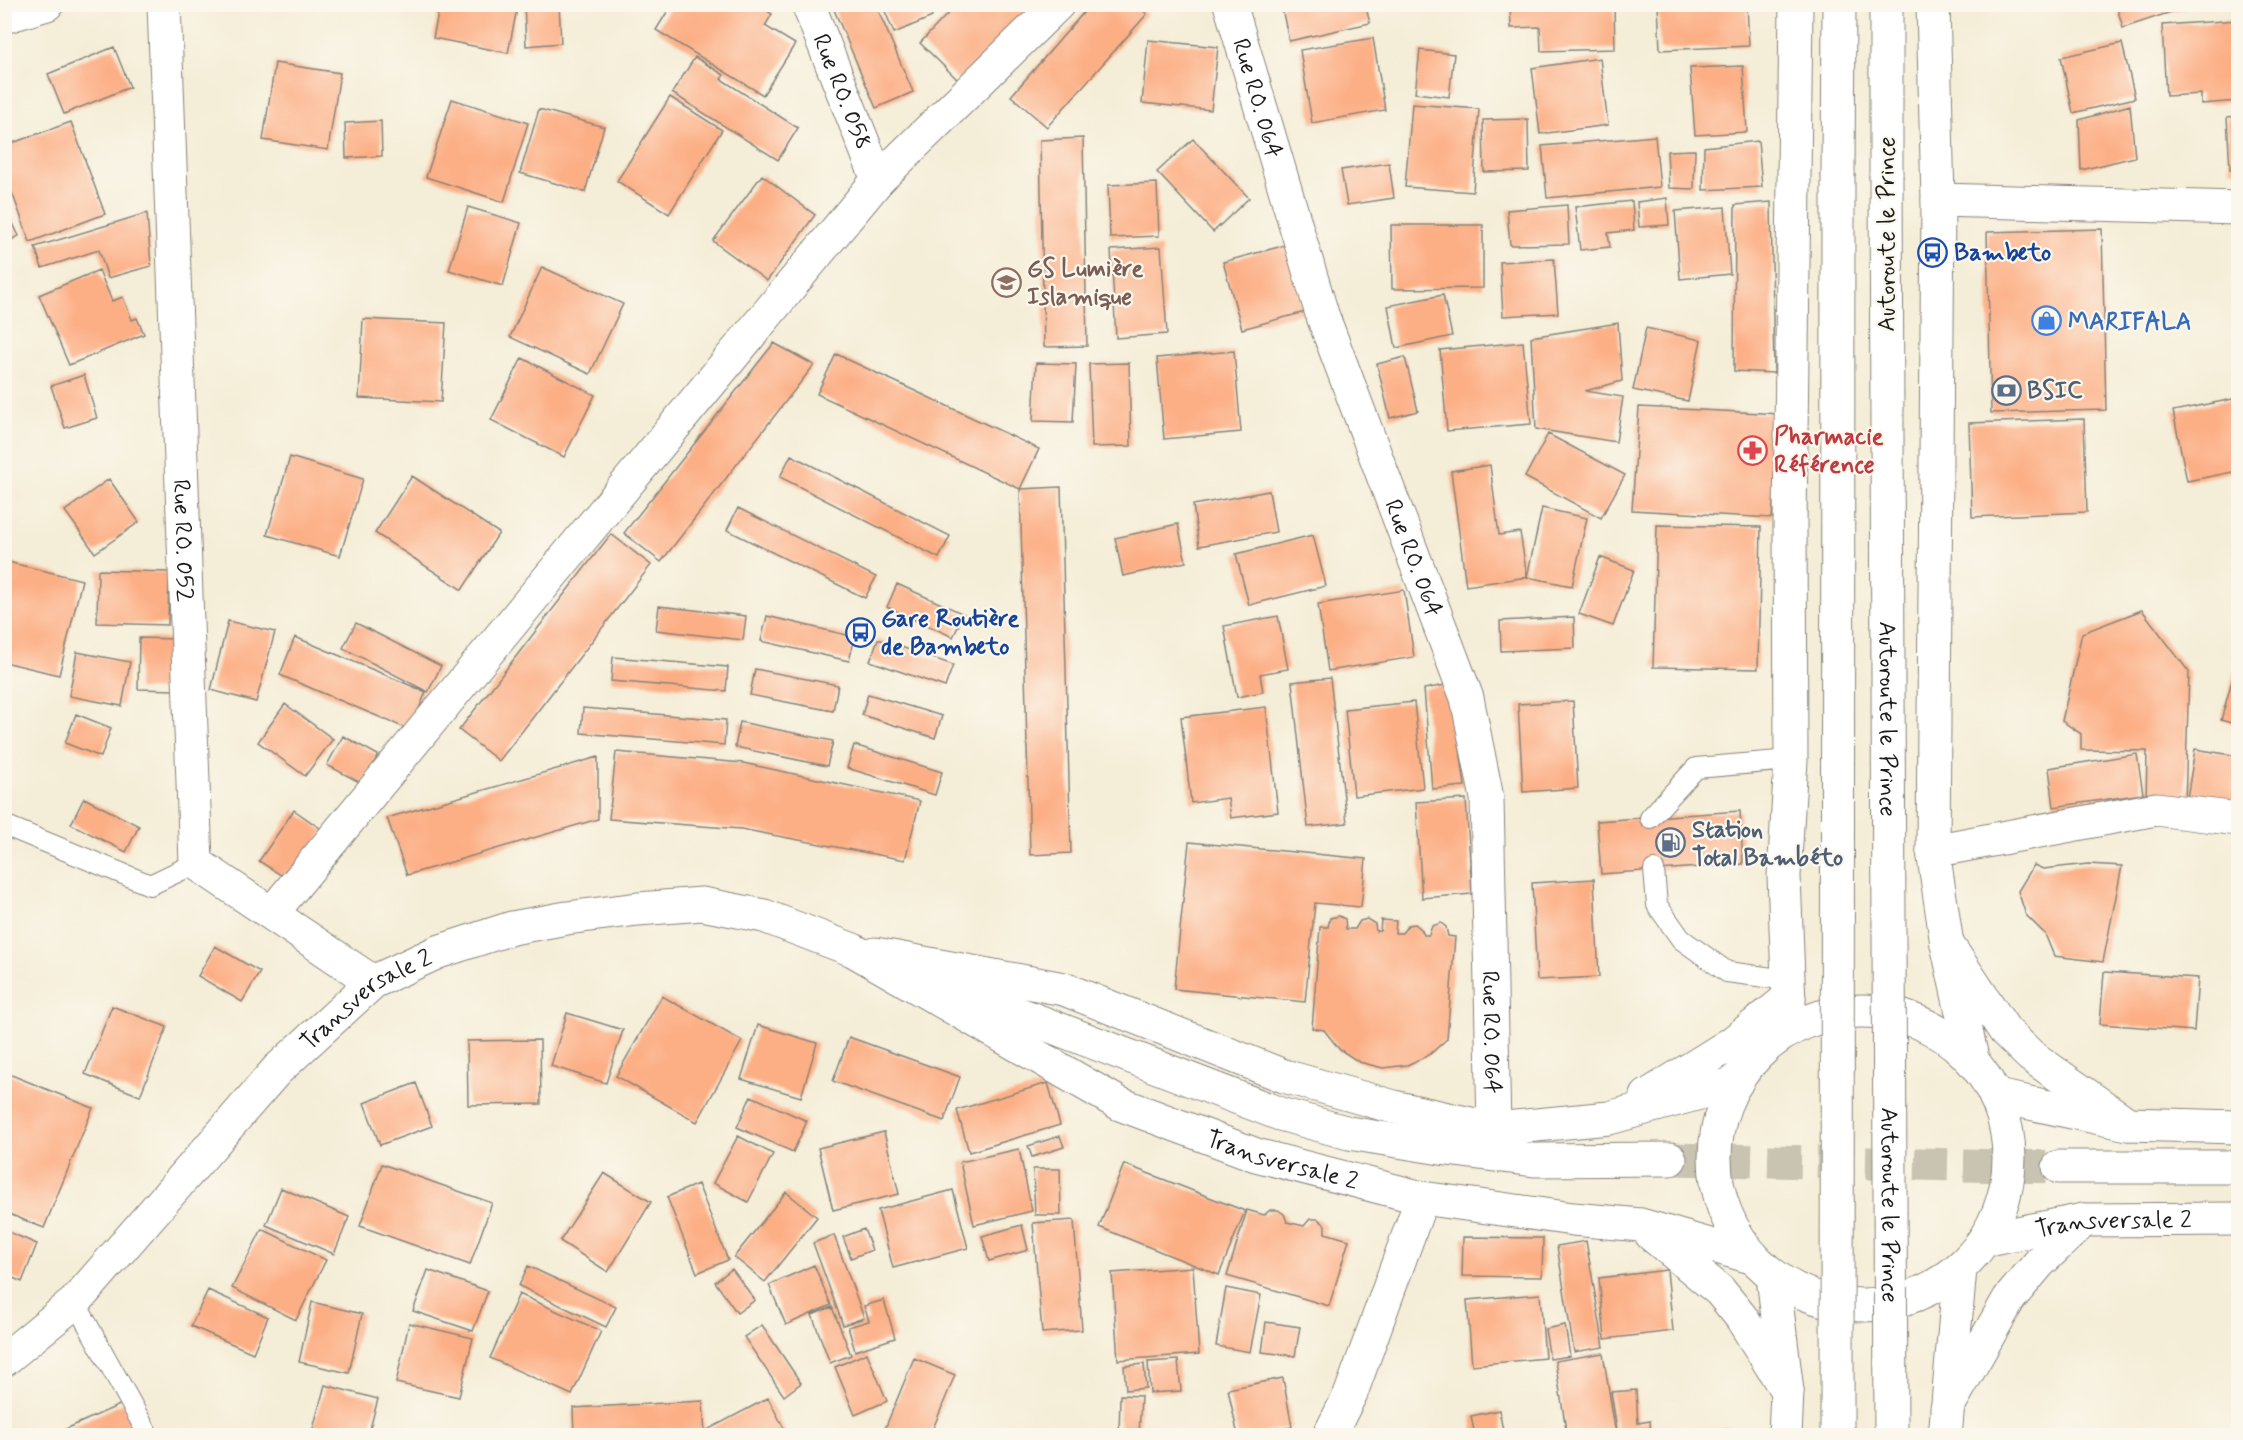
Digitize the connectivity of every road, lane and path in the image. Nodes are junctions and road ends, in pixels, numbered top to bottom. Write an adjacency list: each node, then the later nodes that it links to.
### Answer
1 (47, 4): 10 (main road)
2 (164, 4): 19 (main road, Rue RO. 052)
3 (808, 4): 11 (main road, Rue RO. 058)
4 (1058, 4): 11 (main road)
5 (1230, 4): 33 (main road, Rue RO. 064)
6 (1796, 4): 14 (main road)
7 (1839, 4): 51 (main road, Autoroute le Prince, bridge)
8 (1886, 4): 52 (main road, Autoroute le Prince, bridge)
9 (1933, 4): 12 (main road)
10 (4, 17)
11 (878, 180): 21 (main road)
12 (1938, 200): 13 (main road); 18 (main road)
13 (2238, 208)
14 (1791, 760): 15 (lane); 25 (main road)
15 (1650, 818)
16 (2238, 819): 18 (main road)
17 (4, 825): 19 (lane)
18 (1933, 851): 22 (main road)
19 (196, 863): 21 (main road)
20 (1654, 870): 25 (lane)
21 (272, 913): 24 (main road)
22 (1947, 944): 27 (main road); 31 (main road)
23 (853, 950): 24 (main road, Transversale 2); 33 (main road, Transversale 2); 34 (main road); 37 (main road, Transversale 2)
24 (373, 982): 44 (main road, Transversale 2)
25 (1788, 989): 26 (main road); 30 (main road)
26 (1790, 1030): 27 (main road); 28 (main road)
27 (1972, 1058): 29 (main road, Transversale 2)
28 (1736, 1083): 30 (main road, Transversale 2); 42 (main road)
29 (1997, 1096): 31 (main road); 41 (main road, Transversale 2)
30 (1609, 1118): 33 (main road, Transversale 2)
31 (2128, 1124): 32 (main road)
32 (2238, 1127)
33 (1494, 1129)
34 (1670, 1159)
35 (2059, 1167): 36 (main road)
36 (2238, 1167)
37 (1422, 1198): 40 (main road, Transversale 2); 49 (main road)
38 (2238, 1219): 39 (main road, Transversale 2)
39 (2084, 1220): 41 (main road, Transversale 2); 47 (main road)
40 (1641, 1225): 42 (main road, Transversale 2); 46 (main road)
41 (1987, 1239): 43 (main road, Transversale 2)
42 (1762, 1267): 43 (main road, Transversale 2); 46 (main road)
43 (1960, 1269): 47 (main road)
44 (75, 1302): 45 (main road, Transversale 2); 48 (lane)
45 (4, 1360)
46 (1786, 1391): 50 (main road)
47 (1946, 1422)
48 (149, 1436)
49 (1329, 1436)
50 (1785, 1436)
51 (1837, 1436)
52 (1891, 1436)

